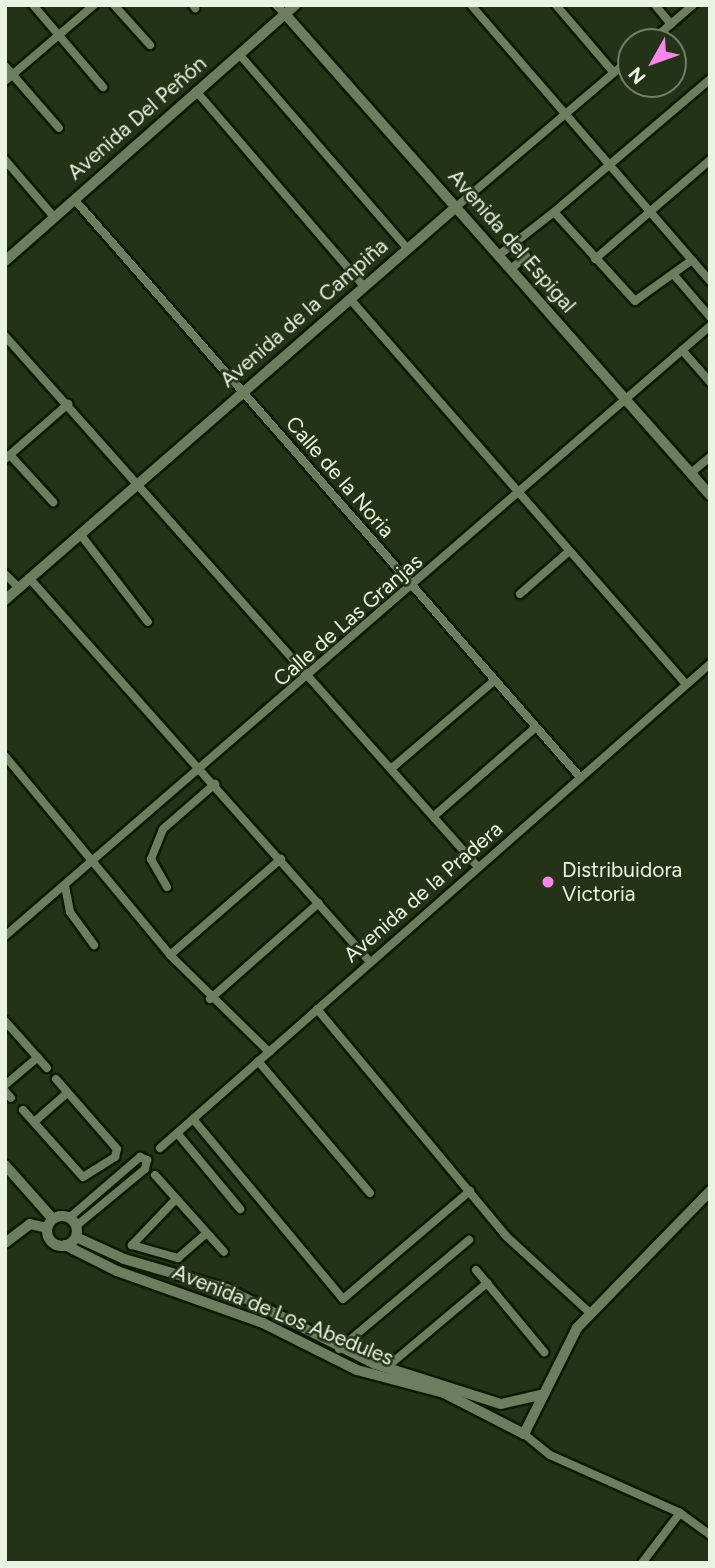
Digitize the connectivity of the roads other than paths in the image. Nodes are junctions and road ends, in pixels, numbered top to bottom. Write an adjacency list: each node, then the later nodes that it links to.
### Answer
1 (33, 5): 13 (street)
2 (94, 5): 13 (street)
3 (114, 5): 14 (street)
4 (276, 5): 10 (street)
5 (295, 5): 10 (street, Avenida Del Peñón)
6 (471, 5): 24 (street)
7 (556, 5): 18 (street)
8 (655, 5): 11 (street)
9 (693, 5): 11 (street)
10 (285, 14): 15 (street, Avenida Del Peñón); 30 (street, Avenida del Espigal)
11 (671, 24): 12 (street)
12 (666, 28)
13 (58, 34): 19 (street); 22 (street)
14 (150, 45)
15 (239, 54): 23 (street, Avenida Del Peñón); 35 (street)
16 (5, 66): 19 (street)
17 (617, 70): 18 (street, Avenida de la Campiña)
18 (614, 73): 24 (street, Avenida de la Campiña)
19 (13, 74): 21 (street); 25 (street)
20 (710, 79): 27 (street)
21 (5, 81)
22 (103, 87)
23 (196, 91): 29 (street, Avenida Del Peñón); 43 (street)
24 (568, 113): 27 (street); 30 (street, Avenida de la Campiña)
25 (59, 128)
26 (5, 160): 33 (street)
27 (614, 166): 31 (street); 32 (street)
28 (708, 166): 31 (street)
29 (75, 199): 33 (street, Avenida Del Peñón); 50 (street, Calle de la Noria)
30 (456, 207): 35 (street, Avenida de la Campiña); 36 (street, Avenida del Espigal)
31 (651, 211): 37 (street); 38 (street)
32 (554, 212): 34 (street); 37 (street)
33 (54, 217): 39 (street, Avenida Del Peñón)
34 (515, 243): 36 (street); 40 (street)
35 (407, 248): 43 (street, Avenida de la Campiña)
36 (499, 255): 40 (street, Avenida del Espigal)
37 (595, 259): 41 (street)
38 (692, 260): 41 (street); 42 (street)
39 (5, 261)
40 (511, 269): 51 (street, Avenida del Espigal)
41 (674, 275): 45 (street)
42 (710, 281)
43 (364, 286): 44 (street, Avenida de la Campiña)
44 (350, 299): 50 (street, Avenida de la Campiña); 57 (street)
45 (710, 317)
46 (710, 326): 48 (street, Calle de Las Granjas)
47 (5, 337): 52 (street)
48 (682, 350): 49 (street); 51 (street, Calle de Las Granjas)
49 (710, 382)
50 (244, 391): 56 (street, Avenida de la Campiña); 64 (street, Calle de la Noria)
51 (626, 400): 55 (street, Avenida del Espigal); 57 (street, Calle de Las Granjas)
52 (68, 404): 53 (street); 56 (street)
53 (8, 457): 59 (street)
54 (710, 457): 55 (street)
55 (691, 473): 58 (street, Avenida del Espigal)
56 (138, 483): 60 (street, Avenida de la Campiña); 70 (street)
57 (518, 492): 61 (street); 64 (street, Calle de Las Granjas)
58 (710, 495)
59 (54, 502)
60 (80, 534): 63 (street, Avenida de la Campiña); 68 (street)
61 (567, 553): 66 (street); 72 (street)
62 (5, 573): 65 (street)
63 (30, 579): 65 (street, Avenida de la Campiña); 76 (street)
64 (412, 587): 70 (street, Calle de Las Granjas); 71 (street, Calle de la Noria)
65 (19, 588): 67 (street, Avenida de la Campiña)
66 (520, 594)
67 (5, 600)
68 (148, 622)
69 (710, 664): 72 (street, Avenida de la Pradera)
70 (310, 675): 75 (street); 76 (street, Calle de Las Granjas)
71 (494, 681): 73 (street, Calle de la Noria); 75 (street)
72 (686, 684): 77 (street, Avenida de la Pradera)
73 (535, 728): 77 (street, Calle de la Noria); 79 (street)
74 (5, 756): 81 (street)
75 (392, 768): 79 (street)
76 (203, 770): 78 (street); 81 (street, Calle de Las Granjas)
77 (580, 777): 82 (street, Avenida de la Pradera)
78 (215, 784): 80 (street); 84 (street)
79 (434, 816): 82 (street)
80 (281, 859): 85 (street); 88 (street)
81 (94, 862): 83 (street, Calle de Las Granjas); 88 (street)
82 (478, 867): 89 (street, Avenida de la Pradera)
83 (65, 886): 86 (street, Calle de Las Granjas); 87 (street)
84 (167, 887)
85 (319, 903): 89 (street); 90 (street)
86 (5, 936)
87 (94, 945)
88 (170, 955): 90 (street)
89 (370, 962): 91 (street, Avenida de la Pradera)
90 (210, 999): 93 (street)
91 (317, 1009): 93 (street, Avenida de la Pradera); 109 (street)
92 (5, 1021): 94 (street)
93 (269, 1052): 95 (street, Avenida de la Pradera)
94 (38, 1058): 96 (street); 98 (street)
95 (258, 1061): 101 (street, Avenida de la Pradera); 111 (street)
96 (47, 1068)
97 (56, 1079): 99 (street)
98 (7, 1091)
99 (68, 1093): 102 (street); 106 (street)
100 (23, 1110): 102 (street)
101 (193, 1119): 103 (street, Avenida de la Pradera); 109 (street)
102 (34, 1122): 106 (street)
103 (177, 1133): 104 (street, Avenida de la Pradera); 113 (street)
104 (160, 1148)
105 (5, 1165): 114 (street)
106 (103, 1167): 108 (street)
107 (155, 1175): 112 (street)
108 (114, 1179): 115 (street); 115 (street)
109 (470, 1191): 129 (street)
110 (710, 1191): 129 (street)
111 (370, 1193)
112 (176, 1199): 116 (street); 121 (street)
113 (240, 1209)
114 (50, 1224): 115 (street); 118 (street); 119 (street, Avenida de Los Abedules)
115 (73, 1227): 119 (street); 122 (street, Avenida de Los Abedules)
116 (207, 1233): 120 (street); 121 (street)
117 (469, 1240): 130 (street)
118 (5, 1243)
119 (65, 1245): 127 (street, Avenida de Los Abedules)
120 (224, 1252)
121 (155, 1253): 122 (street)
122 (150, 1266): 125 (street, Avenida de Los Abedules)
123 (476, 1270): 124 (street)
124 (487, 1283): 131 (street); 132 (street)
125 (222, 1288): 126 (street, Avenida de Los Abedules); 127 (street)
126 (234, 1292): 128 (street); 130 (street, Avenida de Los Abedules)
127 (216, 1305): 128 (street, Avenida de Los Abedules)
128 (227, 1309): 133 (street, Avenida de Los Abedules)
129 (589, 1312): 134 (street)
130 (339, 1349): 132 (street, Avenida de Los Abedules)
131 (544, 1352)
132 (387, 1367): 133 (street, Avenida de Los Abedules)
133 (420, 1380): 134 (street, Avenida de Los Abedules); 135 (street, Avenida de Los Abedules)
134 (544, 1394): 135 (street)
135 (524, 1434): 136 (street)
136 (680, 1513): 137 (street); 138 (street)
137 (710, 1535)
138 (642, 1563)

